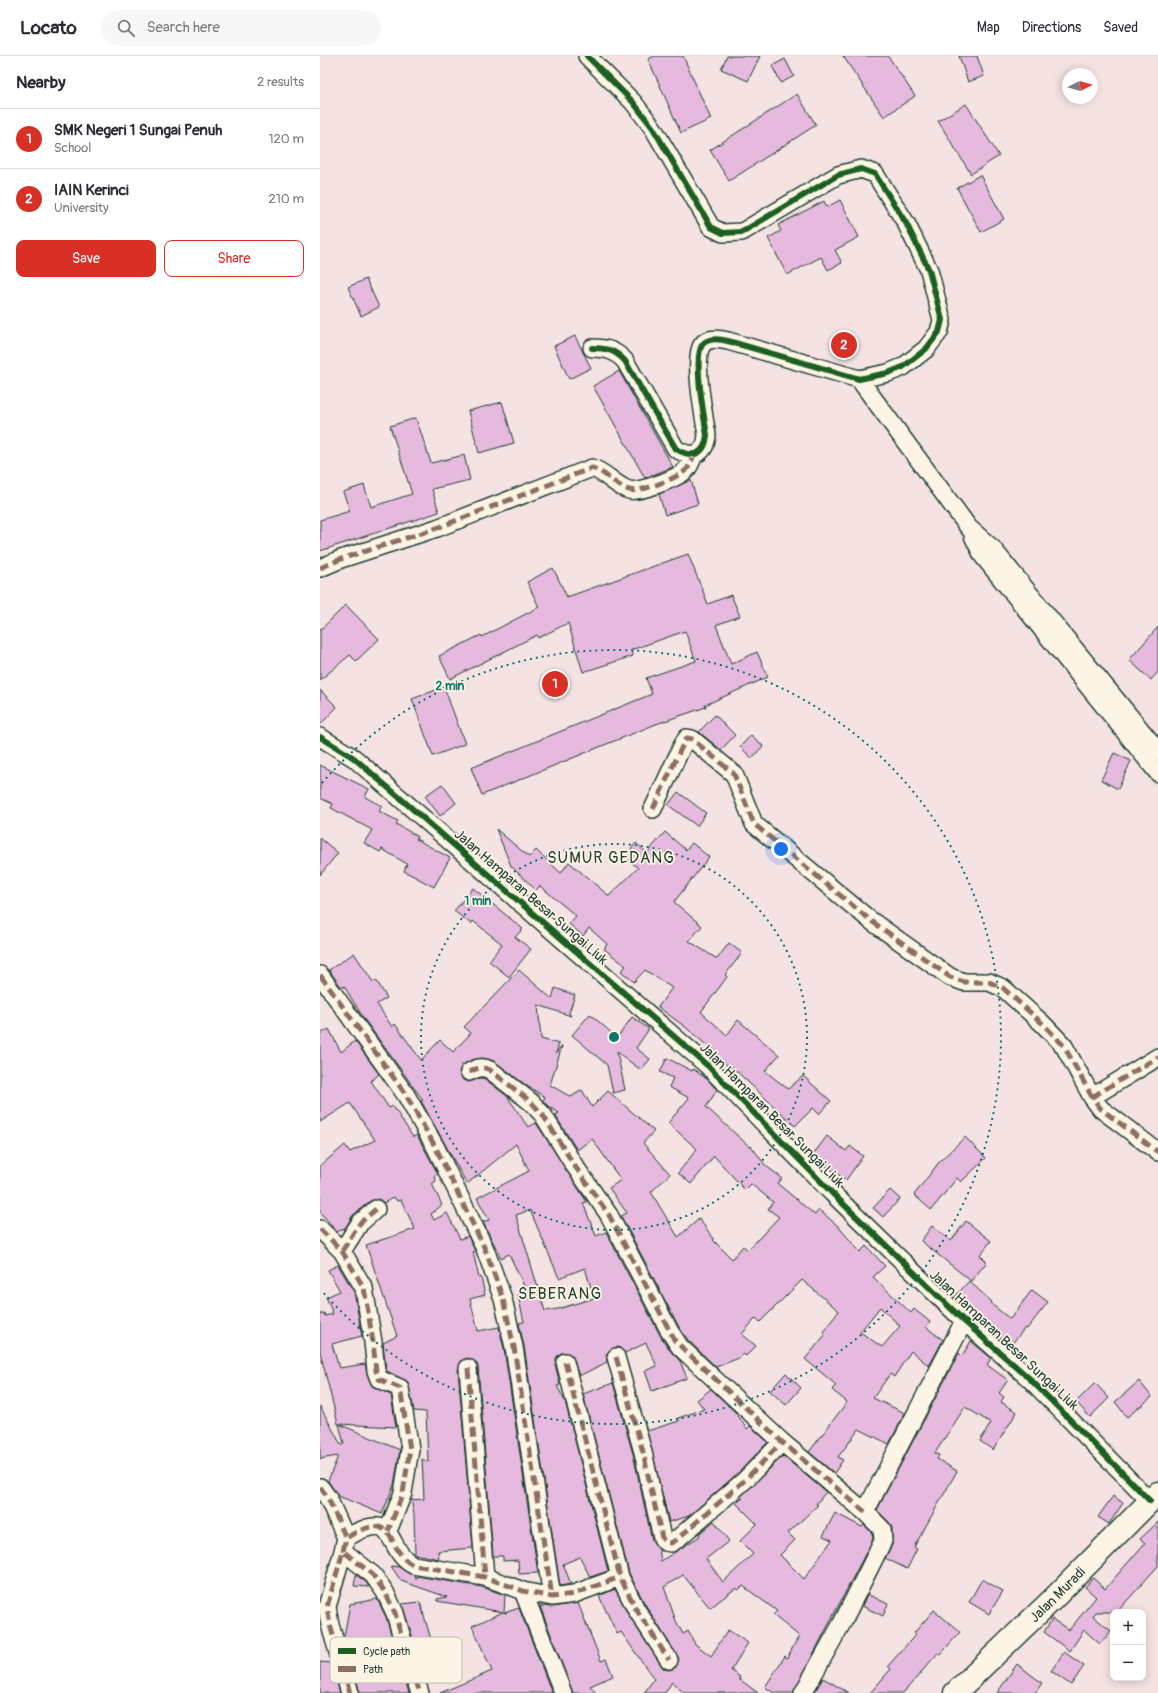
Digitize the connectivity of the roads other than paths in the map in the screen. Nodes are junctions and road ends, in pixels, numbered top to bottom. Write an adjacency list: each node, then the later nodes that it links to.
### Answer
1 (587, 56): 3 (street)
2 (592, 348): 4 (street)
3 (859, 379): 4 (street); 5 (street)
4 (694, 454): 6 (street)
5 (969, 528): 8 (street); 9 (street)
6 (320, 568)
7 (320, 737): 19 (street, Jalan Hamparan Besar Sungai Liuk)
8 (1158, 751)
9 (1158, 773)
10 (653, 809): 14 (street)
11 (320, 975): 32 (street)
12 (1158, 1057): 14 (street)
13 (469, 1072): 23 (street)
14 (1092, 1097): 15 (street)
15 (1158, 1152)
16 (376, 1209): 18 (street)
17 (320, 1229): 18 (street)
18 (342, 1251): 27 (street)
19 (964, 1321): 25 (street, Jalan Hamparan Besar Sungai Liuk); 26 (street)
20 (616, 1357): 23 (street)
21 (566, 1362): 30 (street)
22 (468, 1368): 29 (street)
23 (782, 1442): 26 (street)
24 (320, 1487): 28 (street)
25 (1154, 1497): 43 (highway, Jalan Muradi)
26 (865, 1512): 42 (street)
27 (388, 1531): 28 (street); 29 (street)
28 (345, 1544): 33 (street); 35 (street)
29 (485, 1577): 31 (street)
30 (620, 1577): 32 (street); 36 (street)
31 (523, 1592): 32 (street); 41 (street)
32 (552, 1596)
33 (324, 1608): 34 (street)
34 (334, 1637)
35 (402, 1637)
36 (669, 1660)
37 (347, 1683): 39 (street)
38 (417, 1683): 40 (street)
39 (350, 1693)
40 (420, 1693)
41 (563, 1693)
42 (803, 1693)
43 (954, 1693)

